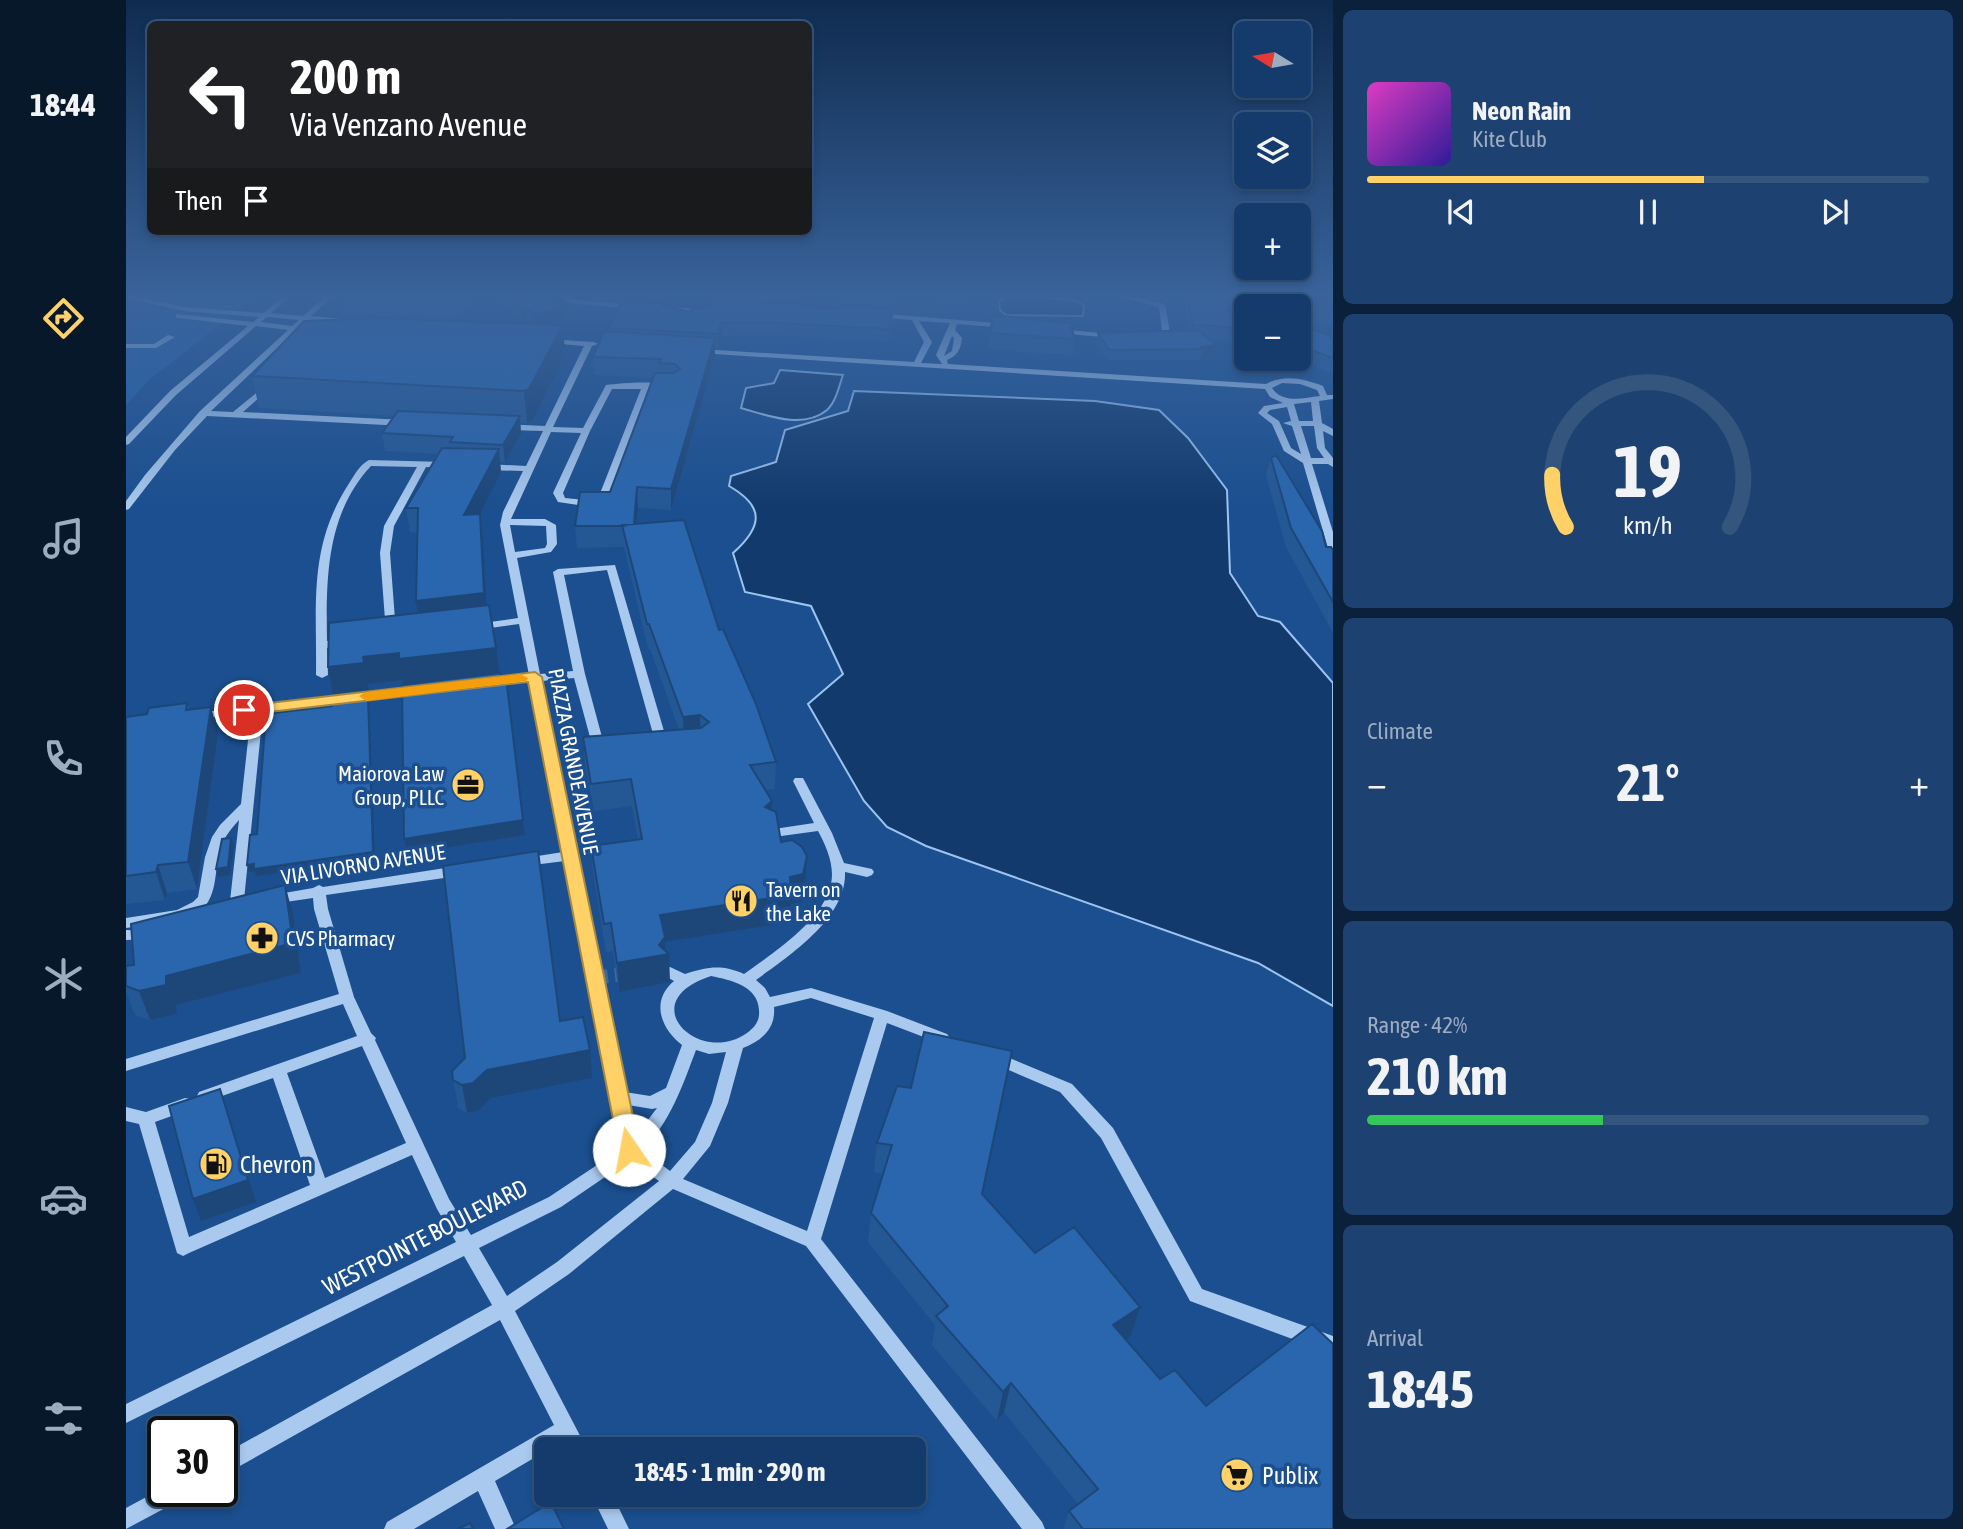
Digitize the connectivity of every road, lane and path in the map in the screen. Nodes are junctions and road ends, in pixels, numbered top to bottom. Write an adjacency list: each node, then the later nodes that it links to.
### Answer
1 (205, 365): 26 (street)
2 (253, 365): 13 (street)
3 (579, 365): 20 (street)
4 (953, 365): 10 (street)
5 (275, 377): 14 (street)
6 (1311, 384): 7 (street); 10 (street); 11 (street)
7 (1333, 384)
8 (647, 386): 9 (street); 21 (street); 21 (street)
9 (674, 387)
10 (1270, 390): 12 (street)
11 (1324, 398): 12 (street); 18 (street)
12 (1291, 402): 15 (street); 17 (street)
13 (203, 413): 14 (street); 33 (street)
14 (235, 415): 16 (street)
15 (1294, 422): 17 (street); 18 (street); 24 (street)
16 (419, 423)
17 (1276, 423): 23 (street)
18 (1317, 424): 22 (street); 25 (street)
19 (497, 427): 20 (street)
20 (548, 429): 21 (street); 32 (street)
21 (586, 431)
22 (1333, 434): 25 (street)
23 (1281, 435): 24 (street); 27 (street)
24 (1297, 435): 25 (street); 27 (street)
25 (1320, 435): 28 (street)
26 (126, 442)
27 (1305, 461): 28 (street); 35 (street)
28 (1331, 462)
29 (423, 464): 30 (street); 40 (street); 43 (street)
30 (459, 465)
31 (471, 466): 32 (street)
32 (529, 469): 34 (street)
33 (126, 507)
34 (506, 522): 36 (street, PIAZZA GRANDE AVENUE); 36 (street)
35 (1333, 548)
36 (512, 556): 37 (street, PIAZZA GRANDE AVENUE)
37 (524, 620): 38 (street); 46 (street, PIAZZA GRANDE AVENUE)
38 (464, 628)
39 (404, 635): 40 (street)
40 (392, 637): 41 (street)
41 (380, 638)
42 (357, 641): 43 (street)
43 (322, 645): 45 (street)
44 (579, 674): 46 (street); 51 (street); 52 (street)
45 (322, 675)
46 (535, 677): 47 (street); 57 (street, PIAZZA GRANDE AVENUE)
47 (474, 684)
48 (433, 688): 49 (street)
49 (257, 709): 50 (street); 54 (street)
50 (186, 717)
51 (664, 752)
52 (614, 758)
53 (799, 781): 55 (street)
54 (246, 806): 62 (street, VIA LIVORNO AVENUE); 63 (street)
55 (820, 826): 56 (street); 59 (street)
56 (774, 833)
57 (570, 856): 58 (street); 80 (street, PIAZZA GRANDE AVENUE)
58 (514, 863)
59 (839, 866): 61 (street); 67 (street)
60 (474, 869): 62 (street, VIA LIVORNO AVENUE)
61 (867, 872)
62 (319, 890): 69 (street)
63 (126, 923)
64 (184, 929): 65 (street)
65 (126, 935)
66 (670, 972): 68 (street)
67 (747, 979): 68 (street); 70 (street)
68 (685, 980): 74 (street)
69 (348, 997): 72 (street); 77 (street)
70 (766, 1003): 71 (street); 75 (street)
71 (882, 1015): 73 (street); 87 (street)
72 (368, 1038): 78 (street); 83 (street)
73 (955, 1043)
74 (691, 1044): 75 (street); 79 (street, WESTPOINTE BOULEVARD)
75 (736, 1045): 85 (street)
76 (979, 1052): 90 (street)
77 (126, 1065)
78 (278, 1069): 82 (street); 86 (street)
79 (672, 1093): 80 (street); 84 (street, WESTPOINTE BOULEVARD)
80 (618, 1097): 84 (street, PIAZZA GRANDE AVENUE)
81 (126, 1114): 82 (street)
82 (146, 1119): 86 (street)
83 (416, 1146): 86 (street); 88 (street)
84 (629, 1150): 85 (street); 88 (street, WESTPOINTE BOULEVARD)
85 (671, 1181): 87 (street); 89 (street)
86 (320, 1189)
87 (812, 1241): 102 (street)
88 (467, 1245): 89 (street); 91 (street, WESTPOINTE BOULEVARD)
89 (504, 1308): 92 (street); 94 (street)
90 (1333, 1345)
91 (126, 1414)
92 (566, 1428): 93 (street); 95 (street)
93 (571, 1437)
94 (238, 1457)
95 (482, 1477): 99 (street); 100 (street)
96 (148, 1507): 98 (street)
97 (608, 1507): 101 (street)
98 (126, 1519)
99 (394, 1529)
100 (506, 1529)
101 (619, 1529)
102 (1035, 1529)

